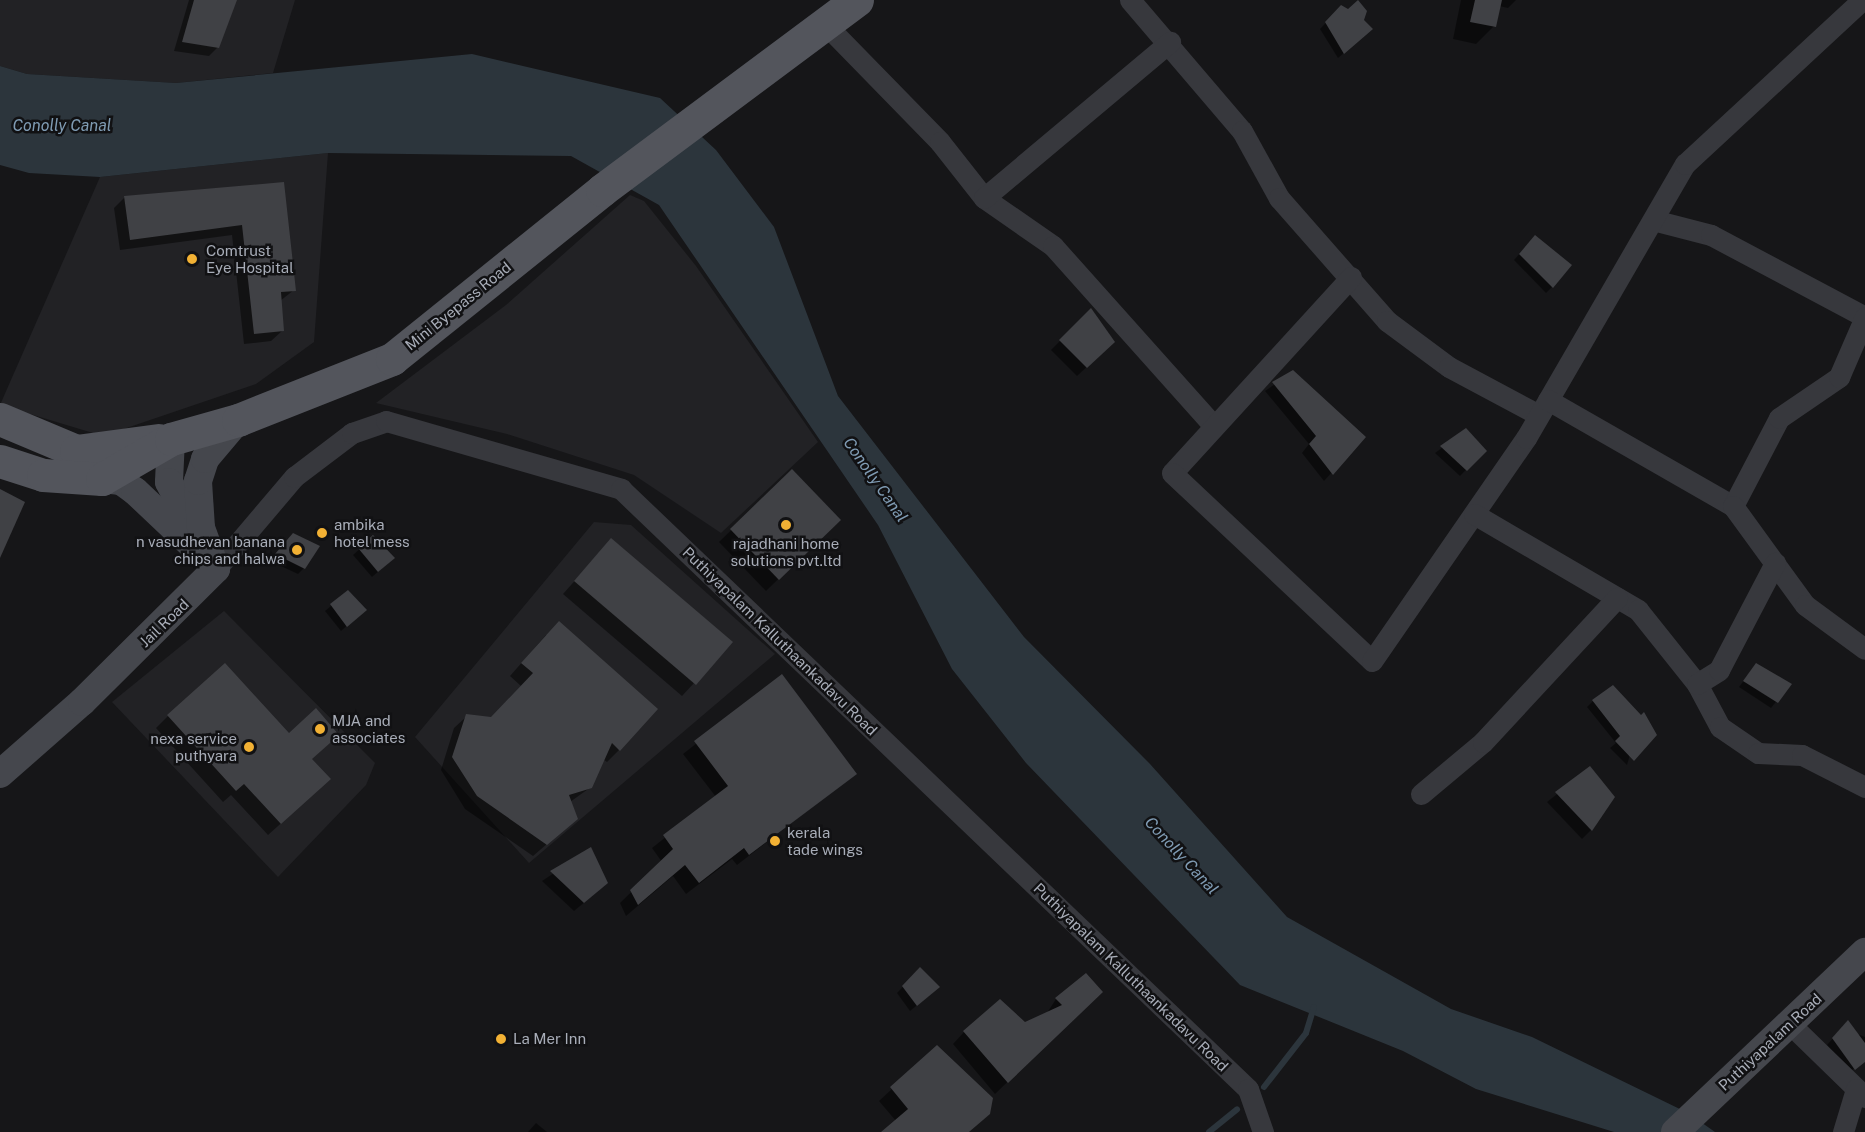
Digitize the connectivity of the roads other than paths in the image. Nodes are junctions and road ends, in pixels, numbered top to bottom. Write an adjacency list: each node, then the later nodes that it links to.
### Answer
1 (857, 0): 4 (main road, Mini Byepass Road)
2 (1130, 0): 5 (street)
3 (1862, 0): 7 (street)
4 (826, 25): 6 (street); 13 (main road, Mini Byepass Road)
5 (1170, 42): 6 (street); 8 (street)
6 (984, 198): 14 (street)
7 (1653, 220): 9 (street); 11 (street)
8 (1351, 277): 11 (street); 14 (street)
9 (1865, 317): 10 (street)
10 (1859, 351): 18 (street)
11 (1544, 408): 18 (street); 19 (street)
12 (0, 419): 15 (main road)
13 (237, 420): 15 (main road, Mini Byepass Road); 21 (street)
14 (1214, 426): 19 (street)
15 (171, 439): 17 (main road, Mini Byepass Road); 21 (street)
16 (0, 461): 17 (main road)
17 (102, 479): 21 (street)
18 (1733, 506): 20 (street)
19 (1474, 514): 22 (street)
20 (1775, 563): 23 (street); 24 (street)
21 (216, 569): 25 (street, Jail Road); 31 (street, Puthiyapalam Kalluthaankadavu Road)
22 (1617, 598): 24 (street); 27 (street)
23 (1865, 649)
24 (1697, 684): 26 (street)
25 (0, 774)
26 (1865, 787)
27 (1421, 794)
28 (1865, 952): 29 (street, Puthiyapalam Road)
29 (1790, 1024): 30 (street); 32 (street, Puthiyapalam Road)
30 (1861, 1093): 33 (street)
31 (1263, 1132)
32 (1675, 1132)
33 (1843, 1132)

